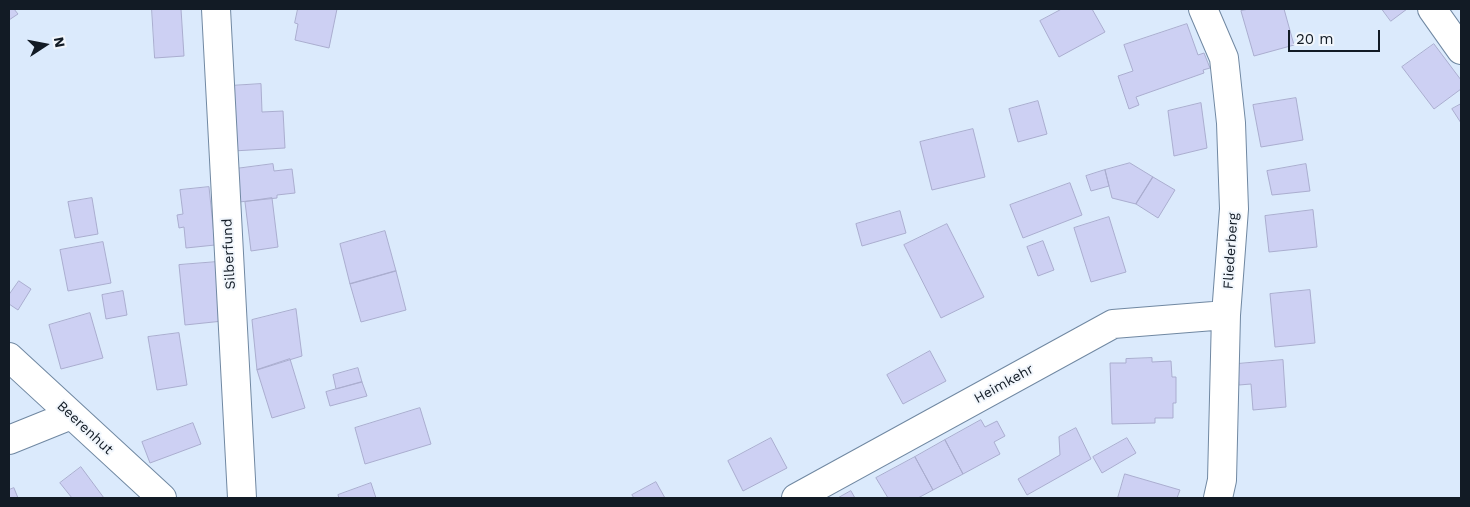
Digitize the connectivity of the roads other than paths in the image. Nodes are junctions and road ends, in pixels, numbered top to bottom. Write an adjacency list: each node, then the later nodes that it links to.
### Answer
1 (216, 9): 10 (street, Silberfund)
2 (1203, 9): 5 (street, Fliederberg)
3 (1432, 9): 4 (street)
4 (1461, 50)
5 (1226, 315): 11 (street, Heimkehr); 12 (street, Fliederberg)
6 (9, 357): 7 (street, Beerenhut)
7 (71, 414): 8 (street); 9 (street, Beerenhut)
8 (9, 440)
9 (162, 498)
10 (242, 498)
11 (796, 498)
12 (1218, 498)

